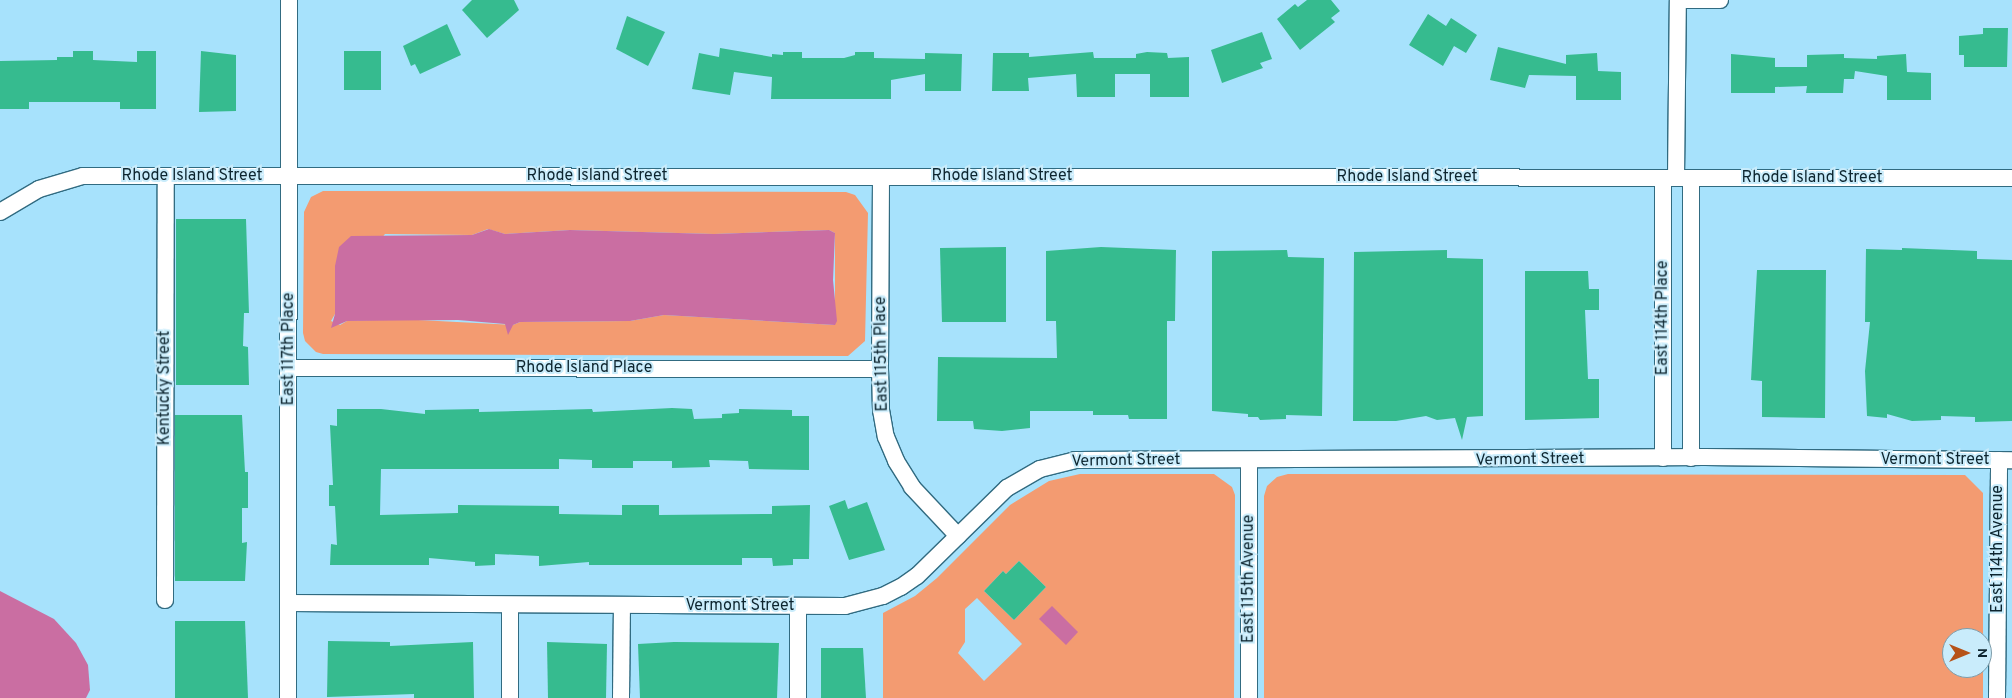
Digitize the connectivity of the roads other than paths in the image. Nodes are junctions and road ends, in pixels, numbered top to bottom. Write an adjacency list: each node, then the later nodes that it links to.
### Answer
1 (289, 0): 6 (street, East 117th Place)
2 (1678, 0): 8 (street, East 114th Place)
3 (1686, 0): 4 (street)
4 (1720, 0)
5 (166, 176): 6 (street, Rhode Island Street); 10 (street, Rhode Island Street); 18 (street, Kentucky Street)
6 (289, 176): 7 (street, Rhode Island Street); 11 (street, East 117th Place)
7 (881, 176): 8 (street, Rhode Island Street); 12 (street, East 115th Place)
8 (1677, 178): 9 (street, Rhode Island Street); 13 (street, East 114th Place); 14 (street, East 114th Place)
9 (2012, 178)
10 (0, 212)
11 (289, 368): 12 (street, Rhode Island Place); 19 (street, East 117th Place)
12 (880, 369): 17 (street, East 115th Place)
13 (1663, 458): 14 (street, Vermont Street); 15 (street, Vermont Street)
14 (1691, 458): 16 (street, Vermont Street)
15 (1249, 460): 17 (street, Vermont Street); 27 (street, East 115th Avenue)
16 (2005, 460): 28 (street, East 114th Avenue)
17 (958, 536): 22 (street, Vermont Street)
18 (165, 600)
19 (288, 603): 20 (street, Vermont Street); 23 (street, East 117th Place)
20 (510, 606): 21 (street, Vermont Street); 24 (street)
21 (622, 606): 22 (street, Vermont Street); 25 (street)
22 (798, 606): 26 (street)
23 (288, 698)
24 (510, 698)
25 (621, 698)
26 (798, 698)
27 (1249, 698)
28 (1997, 698)

